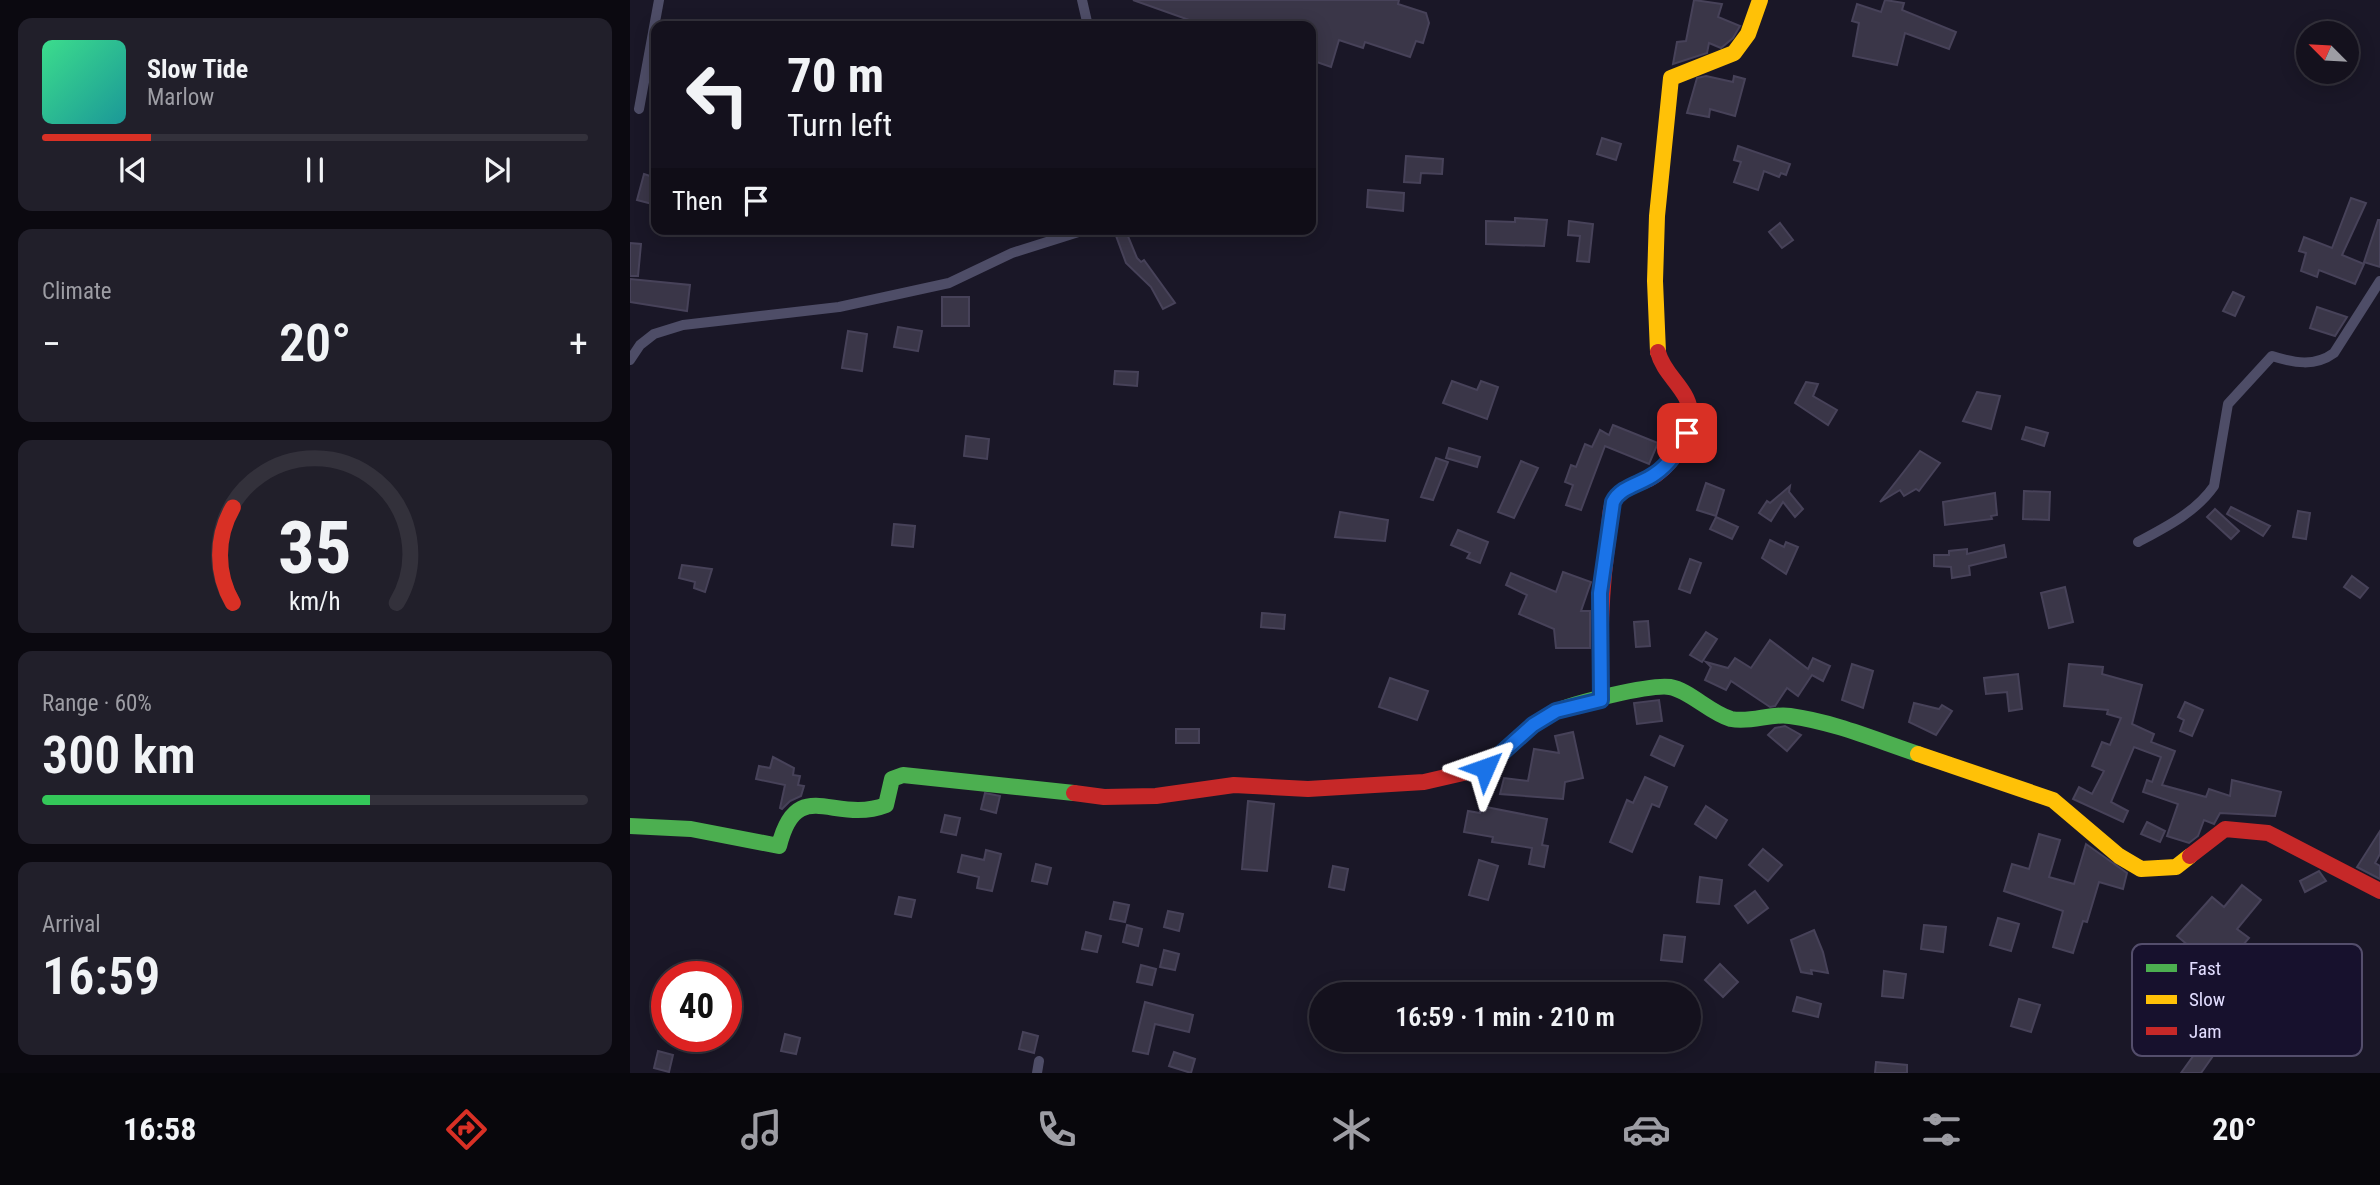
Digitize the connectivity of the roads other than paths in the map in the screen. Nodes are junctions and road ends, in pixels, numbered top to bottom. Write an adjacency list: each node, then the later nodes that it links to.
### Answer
1 (659, 0): 4 (street)
2 (1082, 0): 5 (street)
3 (1760, 0): 12 (street)
4 (655, 21)
5 (1087, 21)
6 (651, 44): 7 (street)
7 (639, 109)
8 (1069, 235): 10 (street)
9 (2380, 281): 11 (street)
10 (630, 360)
11 (2138, 542)
12 (1601, 700): 13 (street); 14 (street)
13 (630, 826)
14 (2380, 891)
15 (1039, 1061): 16 (street)
16 (1037, 1073)

